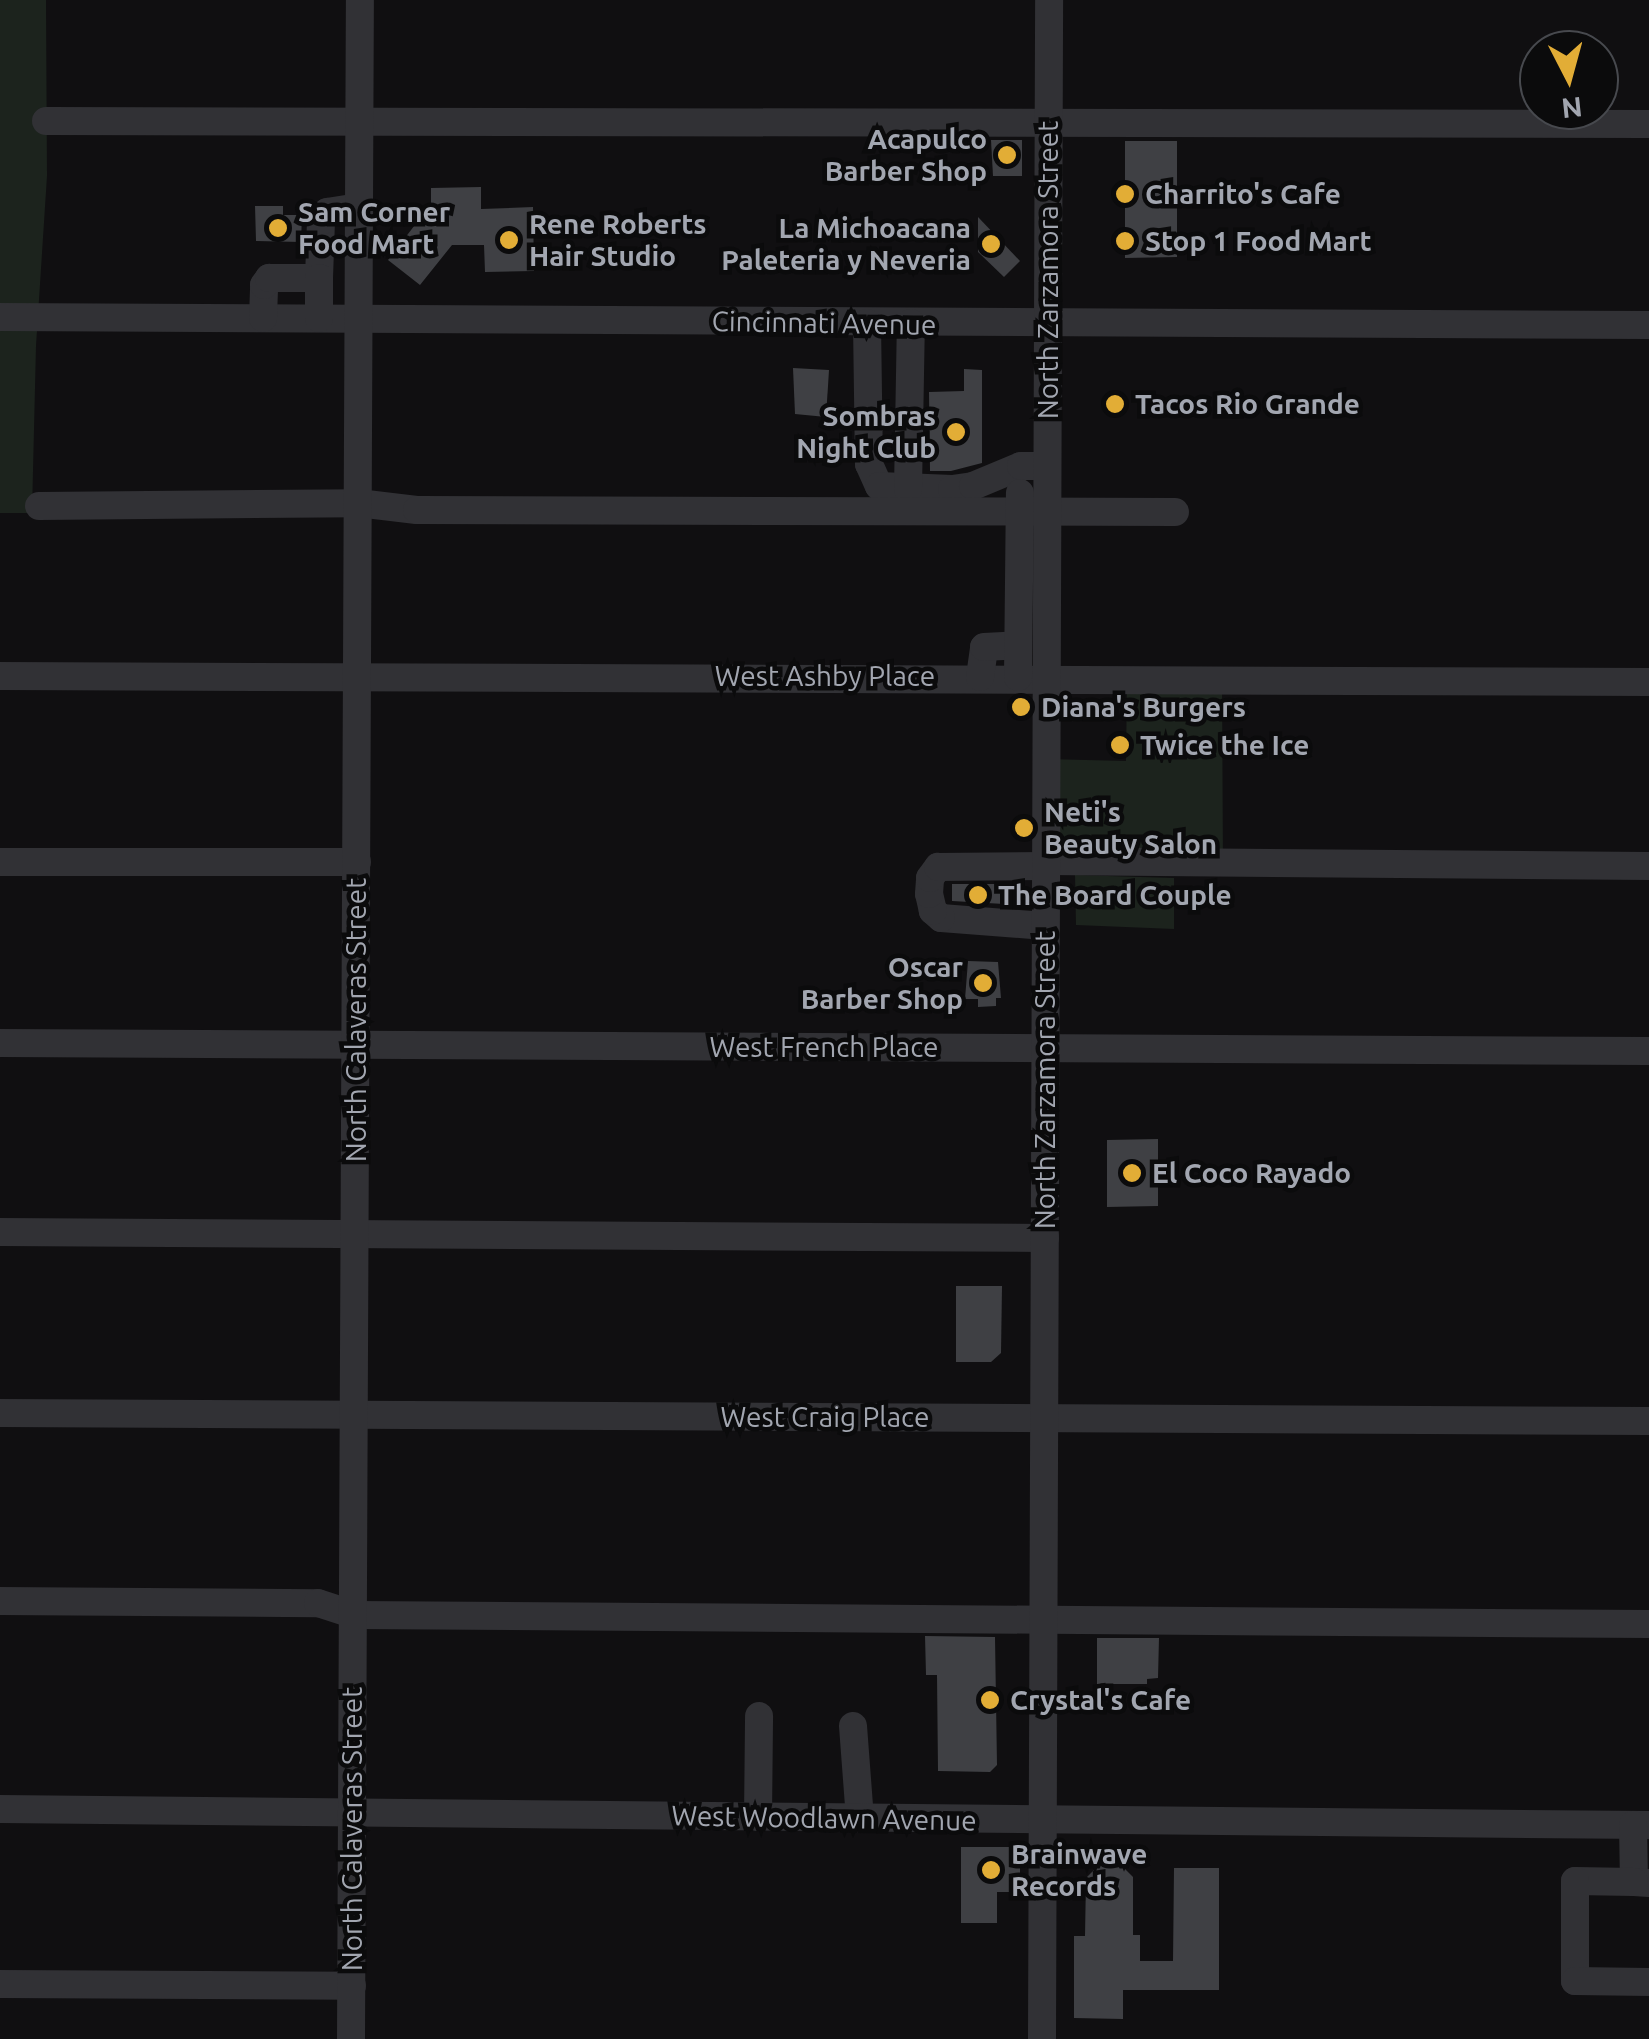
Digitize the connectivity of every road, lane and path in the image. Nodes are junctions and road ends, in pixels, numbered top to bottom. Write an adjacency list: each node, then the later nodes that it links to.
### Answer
1 (360, 0): 3 (street, North Calaveras Street)
2 (1049, 0): 5 (street, North Zarzamora Street)
3 (360, 120): 4 (street); 5 (street); 7 (street, North Calaveras Street)
4 (46, 121)
5 (1048, 123): 6 (street); 16 (street, North Zarzamora Street)
6 (1649, 124)
7 (359, 207): 8 (street, North Calaveras Street); 9 (street)
8 (359, 258): 9 (street); 13 (street, North Calaveras Street)
9 (319, 268): 11 (street); 12 (street)
10 (12, 317): 11 (street, Cincinnati Avenue)
11 (263, 318): 12 (street, Cincinnati Avenue)
12 (318, 318): 13 (street, Cincinnati Avenue)
13 (359, 319): 14 (street, Cincinnati Avenue); 20 (street, North Calaveras Street)
14 (867, 323): 15 (street, Cincinnati Avenue); 19 (street)
15 (911, 324): 16 (street, Cincinnati Avenue); 19 (street)
16 (1048, 324): 17 (street, Cincinnati Avenue); 18 (street, North Zarzamora Street)
17 (1649, 325)
18 (1034, 466): 19 (street); 22 (street, North Zarzamora Street)
19 (908, 488)
20 (358, 504): 21 (street); 22 (street); 25 (street, North Calaveras Street)
21 (40, 506)
22 (1033, 508): 23 (street); 24 (street); 29 (street, North Zarzamora Street)
23 (1175, 512)
24 (1018, 645): 27 (street); 28 (street)
25 (358, 674): 26 (street, West Ashby Place); 27 (street, West Ashby Place); 32 (street, North Calaveras Street)
26 (0, 676)
27 (980, 677): 28 (street, West Ashby Place)
28 (1018, 677): 29 (street, West Ashby Place)
29 (1046, 678): 30 (street, West Ashby Place); 33 (street, North Zarzamora Street)
30 (1649, 682)
31 (0, 862): 32 (street)
32 (357, 862): 37 (street, North Calaveras Street)
33 (1046, 864): 34 (street); 35 (street, North Zarzamora Street); 35 (street)
34 (1649, 866)
35 (1046, 926): 38 (street, North Zarzamora Street)
36 (0, 1042): 37 (street, West French Place)
37 (356, 1044): 38 (street, West French Place); 40 (street, North Calaveras Street)
38 (1045, 1049): 39 (street, West French Place); 42 (street, North Zarzamora Street)
39 (1649, 1051)
40 (355, 1231): 41 (street); 42 (street); 44 (street, North Calaveras Street)
41 (0, 1232)
42 (1044, 1238): 45 (street, North Zarzamora Street)
43 (0, 1413): 44 (street, West Craig Place)
44 (354, 1414): 45 (street, West Craig Place); 48 (street, North Calaveras Street)
45 (1044, 1418): 46 (street, West Craig Place); 49 (street, North Zarzamora Street)
46 (1649, 1422)
47 (0, 1601): 48 (street)
48 (354, 1615): 49 (street); 54 (street, North Calaveras Street)
49 (1043, 1622): 50 (street); 57 (street, North Zarzamora Street)
50 (1649, 1624)
51 (759, 1716): 55 (street)
52 (853, 1726): 56 (street)
53 (0, 1808): 54 (street, West Woodlawn Avenue)
54 (353, 1811): 55 (street, West Woodlawn Avenue); 62 (street, North Calaveras Street)
55 (758, 1817): 56 (street, West Woodlawn Avenue)
56 (860, 1819): 57 (street, West Woodlawn Avenue)
57 (1043, 1822): 58 (street, West Woodlawn Avenue); 64 (street, North Zarzamora Street)
58 (1641, 1825): 59 (street)
59 (1641, 1882): 60 (street)
60 (1649, 1982)
61 (0, 1984): 62 (street)
62 (352, 1986): 63 (street, North Calaveras Street)
63 (351, 2039)
64 (1042, 2039)

